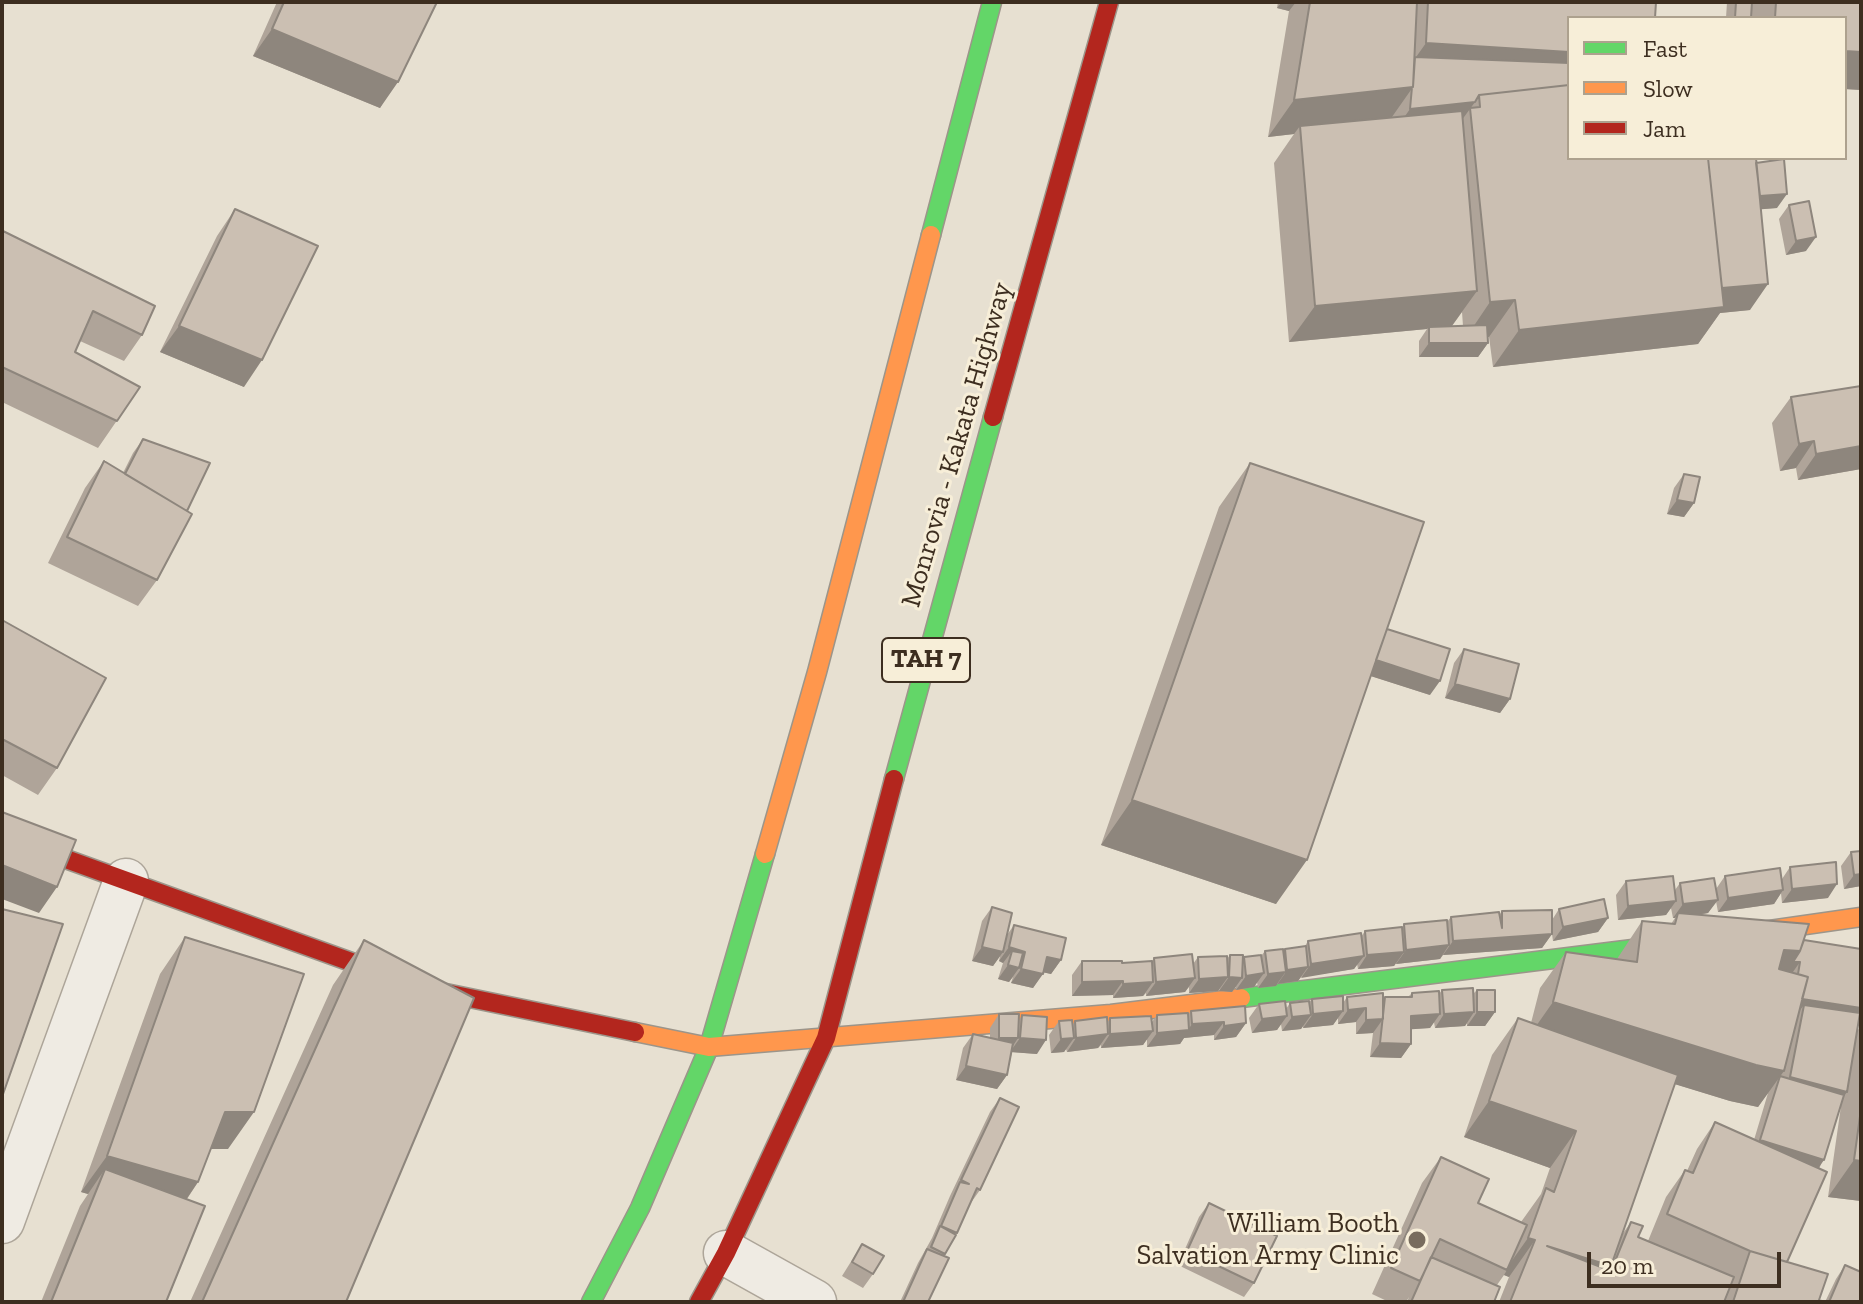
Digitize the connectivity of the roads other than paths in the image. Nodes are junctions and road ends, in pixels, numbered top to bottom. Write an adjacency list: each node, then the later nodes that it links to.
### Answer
1 (992, 2): 9 (main road)
2 (1109, 2): 8 (main road, Monrovia - Kakata Highway / TAH 7)
3 (2, 836): 4 (main road)
4 (126, 881): 9 (main road); 10 (street)
5 (1861, 917): 6 (main road)
6 (1735, 935)
7 (1703, 940): 8 (main road)
8 (826, 1038): 9 (main road); 11 (main road, Monrovia - Kakata Highway / TAH 7)
9 (709, 1047): 12 (main road)
10 (2, 1221)
11 (726, 1253): 13 (main road, Monrovia - Kakata Highway / TAH 7); 14 (street)
12 (591, 1302)
13 (699, 1302)
14 (814, 1302)

